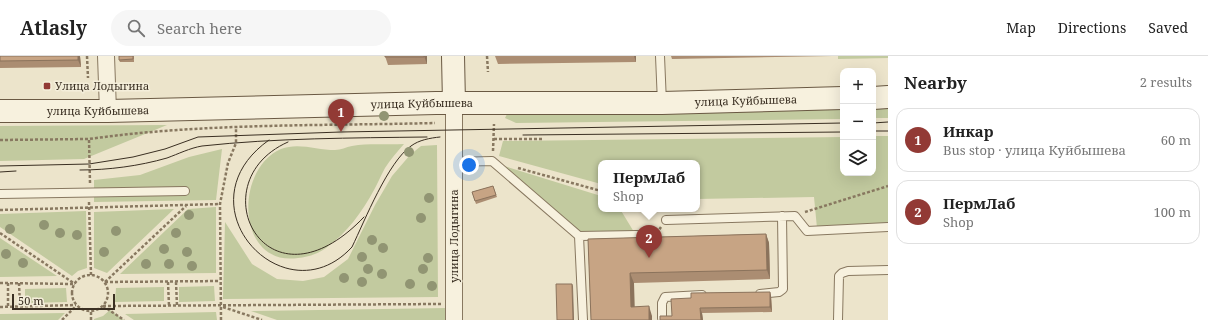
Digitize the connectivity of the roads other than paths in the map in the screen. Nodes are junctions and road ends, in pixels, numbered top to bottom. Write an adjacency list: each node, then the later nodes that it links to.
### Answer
1 (106, 56): 10 (street)
2 (453, 56): 7 (main road, улица Лодыгина)
3 (660, 56): 8 (lane)
4 (888, 97): 6 (main road)
5 (840, 98): 8 (main road, улица Куйбышева)
6 (876, 98)
7 (454, 103): 8 (main road, улица Куйбышева); 10 (main road, улица Куйбышева); 11 (street, улица Лодыгина)
8 (662, 103)
9 (0, 111): 10 (main road, улица Куйбышева)
10 (108, 111)
11 (453, 162): 18 (lane); 23 (street, улица Лодыгина)
12 (185, 191): 13 (lane)
13 (0, 194)
14 (782, 216): 15 (lane); 16 (lane); 20 (lane)
15 (666, 220)
16 (888, 227)
17 (637, 235): 18 (lane)
18 (579, 236): 24 (lane)
19 (888, 270): 25 (lane)
20 (748, 294)
21 (708, 295): 22 (lane)
22 (662, 318)
23 (454, 320)
24 (584, 320)
25 (838, 320)

